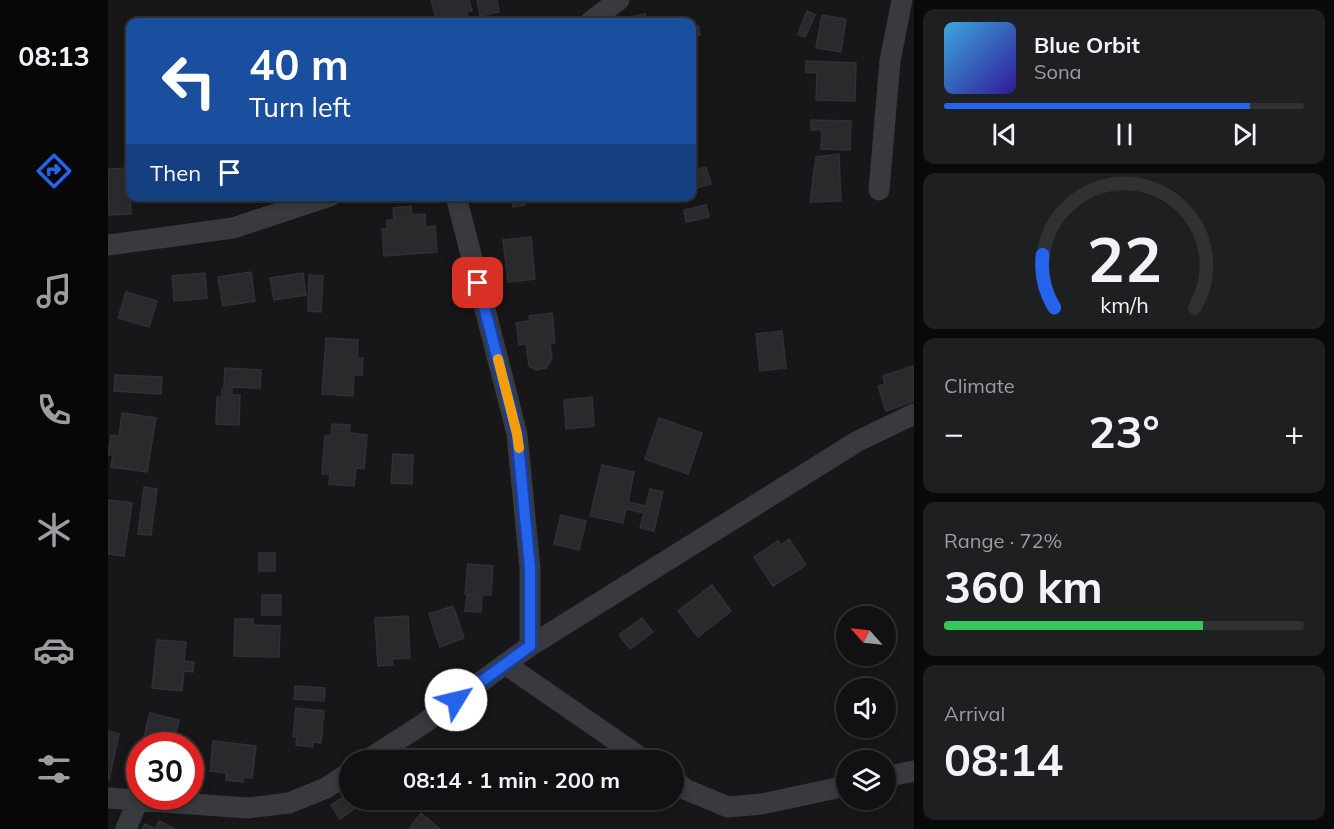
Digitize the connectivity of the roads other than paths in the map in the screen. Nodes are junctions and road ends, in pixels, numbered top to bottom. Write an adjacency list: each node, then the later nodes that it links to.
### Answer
1 (620, 0): 3 (street)
2 (902, 0): 4 (street)
3 (595, 18)
4 (879, 190)
5 (315, 201): 7 (street)
6 (457, 201): 9 (street)
7 (108, 245)
8 (914, 414): 9 (street)
9 (530, 646): 10 (street)
10 (506, 664): 11 (street); 12 (street)
11 (383, 750)
12 (630, 750)
13 (914, 771): 14 (street)
14 (896, 775)
15 (339, 779): 20 (street)
16 (684, 788): 17 (street)
17 (836, 788)
18 (108, 798): 19 (street)
19 (126, 799)
20 (204, 805)
21 (134, 810): 22 (street)
22 (126, 829)

